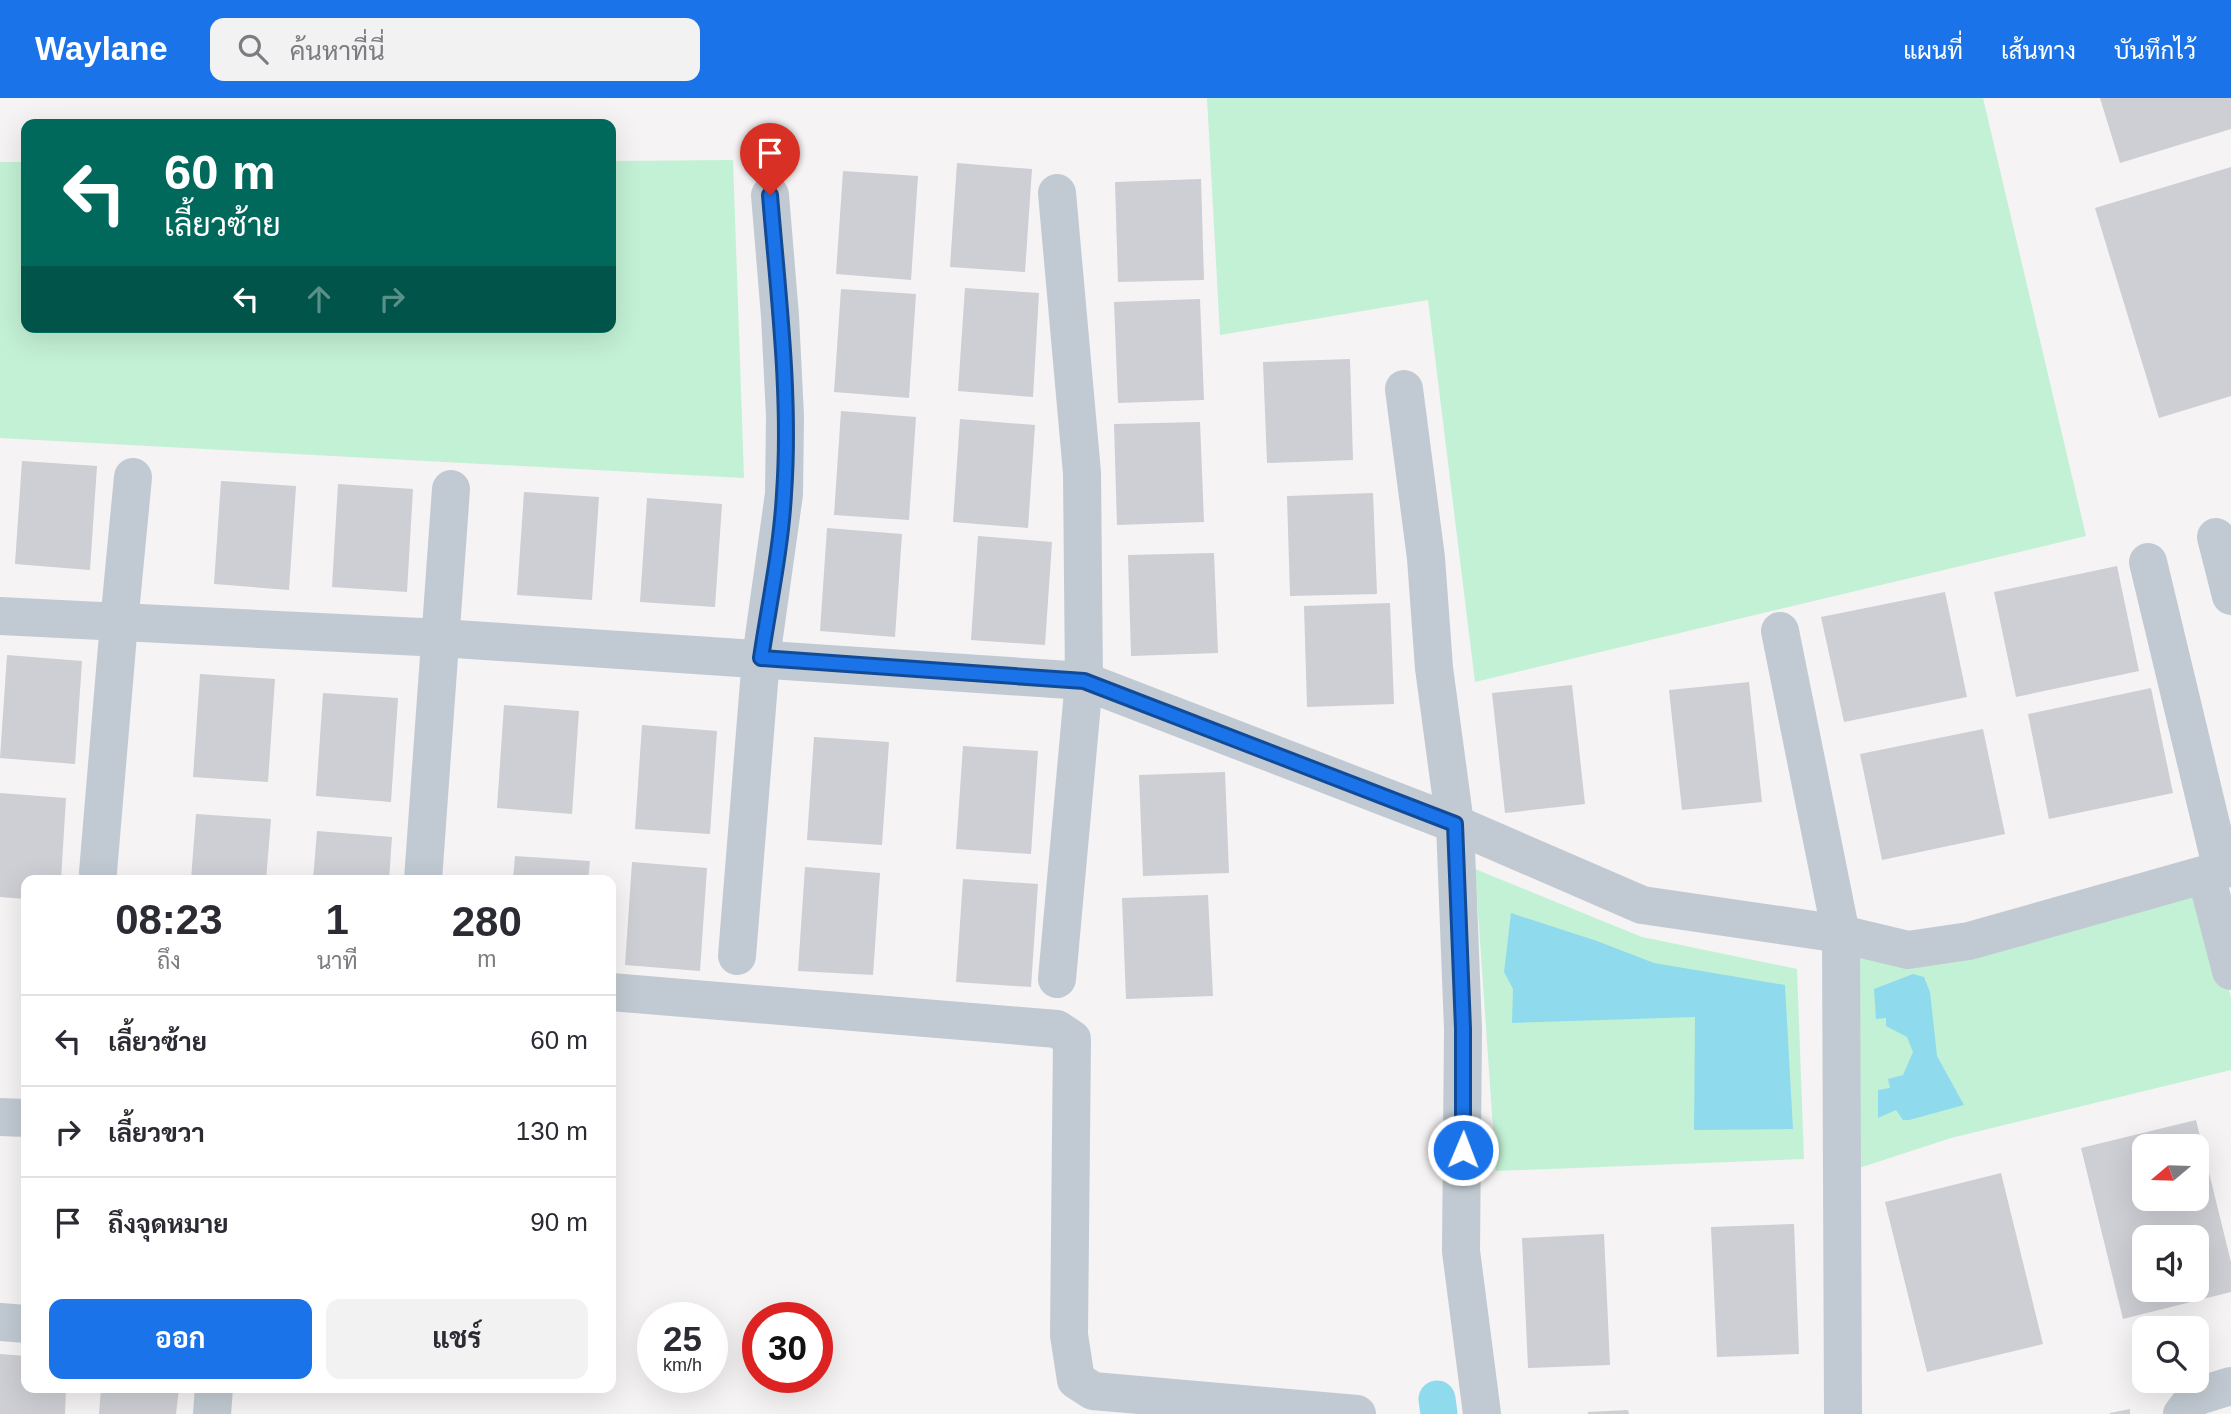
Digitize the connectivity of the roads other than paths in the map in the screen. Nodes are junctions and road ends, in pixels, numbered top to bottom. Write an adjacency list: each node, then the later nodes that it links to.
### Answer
1 (1057, 193): 14 (street)
2 (770, 195): 13 (street)
3 (1404, 389): 15 (street)
4 (133, 477): 10 (street)
5 (451, 489): 12 (street)
6 (2216, 537): 8 (street)
7 (2148, 562): 16 (street)
8 (2231, 596)
9 (0, 617): 10 (street)
10 (118, 623): 12 (street); 17 (street)
11 (1780, 631): 19 (street)
12 (441, 638): 13 (street); 18 (street)
13 (761, 658): 14 (street); 20 (street)
14 (1084, 681): 15 (street); 22 (street)
15 (1455, 824): 19 (street); 32 (street)
16 (2220, 871): 19 (street); 21 (street)
17 (98, 872)
18 (423, 875)
19 (1841, 933): 33 (street)
20 (737, 956)
21 (2231, 971)
22 (1057, 979)
23 (616, 992): 31 (street)
24 (0, 1116): 25 (street)
25 (21, 1118)
26 (0, 1322): 27 (street)
27 (21, 1324)
28 (2231, 1386): 34 (street)
29 (214, 1393): 30 (street)
30 (212, 1414)
31 (1357, 1414)
32 (1482, 1414)
33 (1843, 1414)
34 (2182, 1414)

